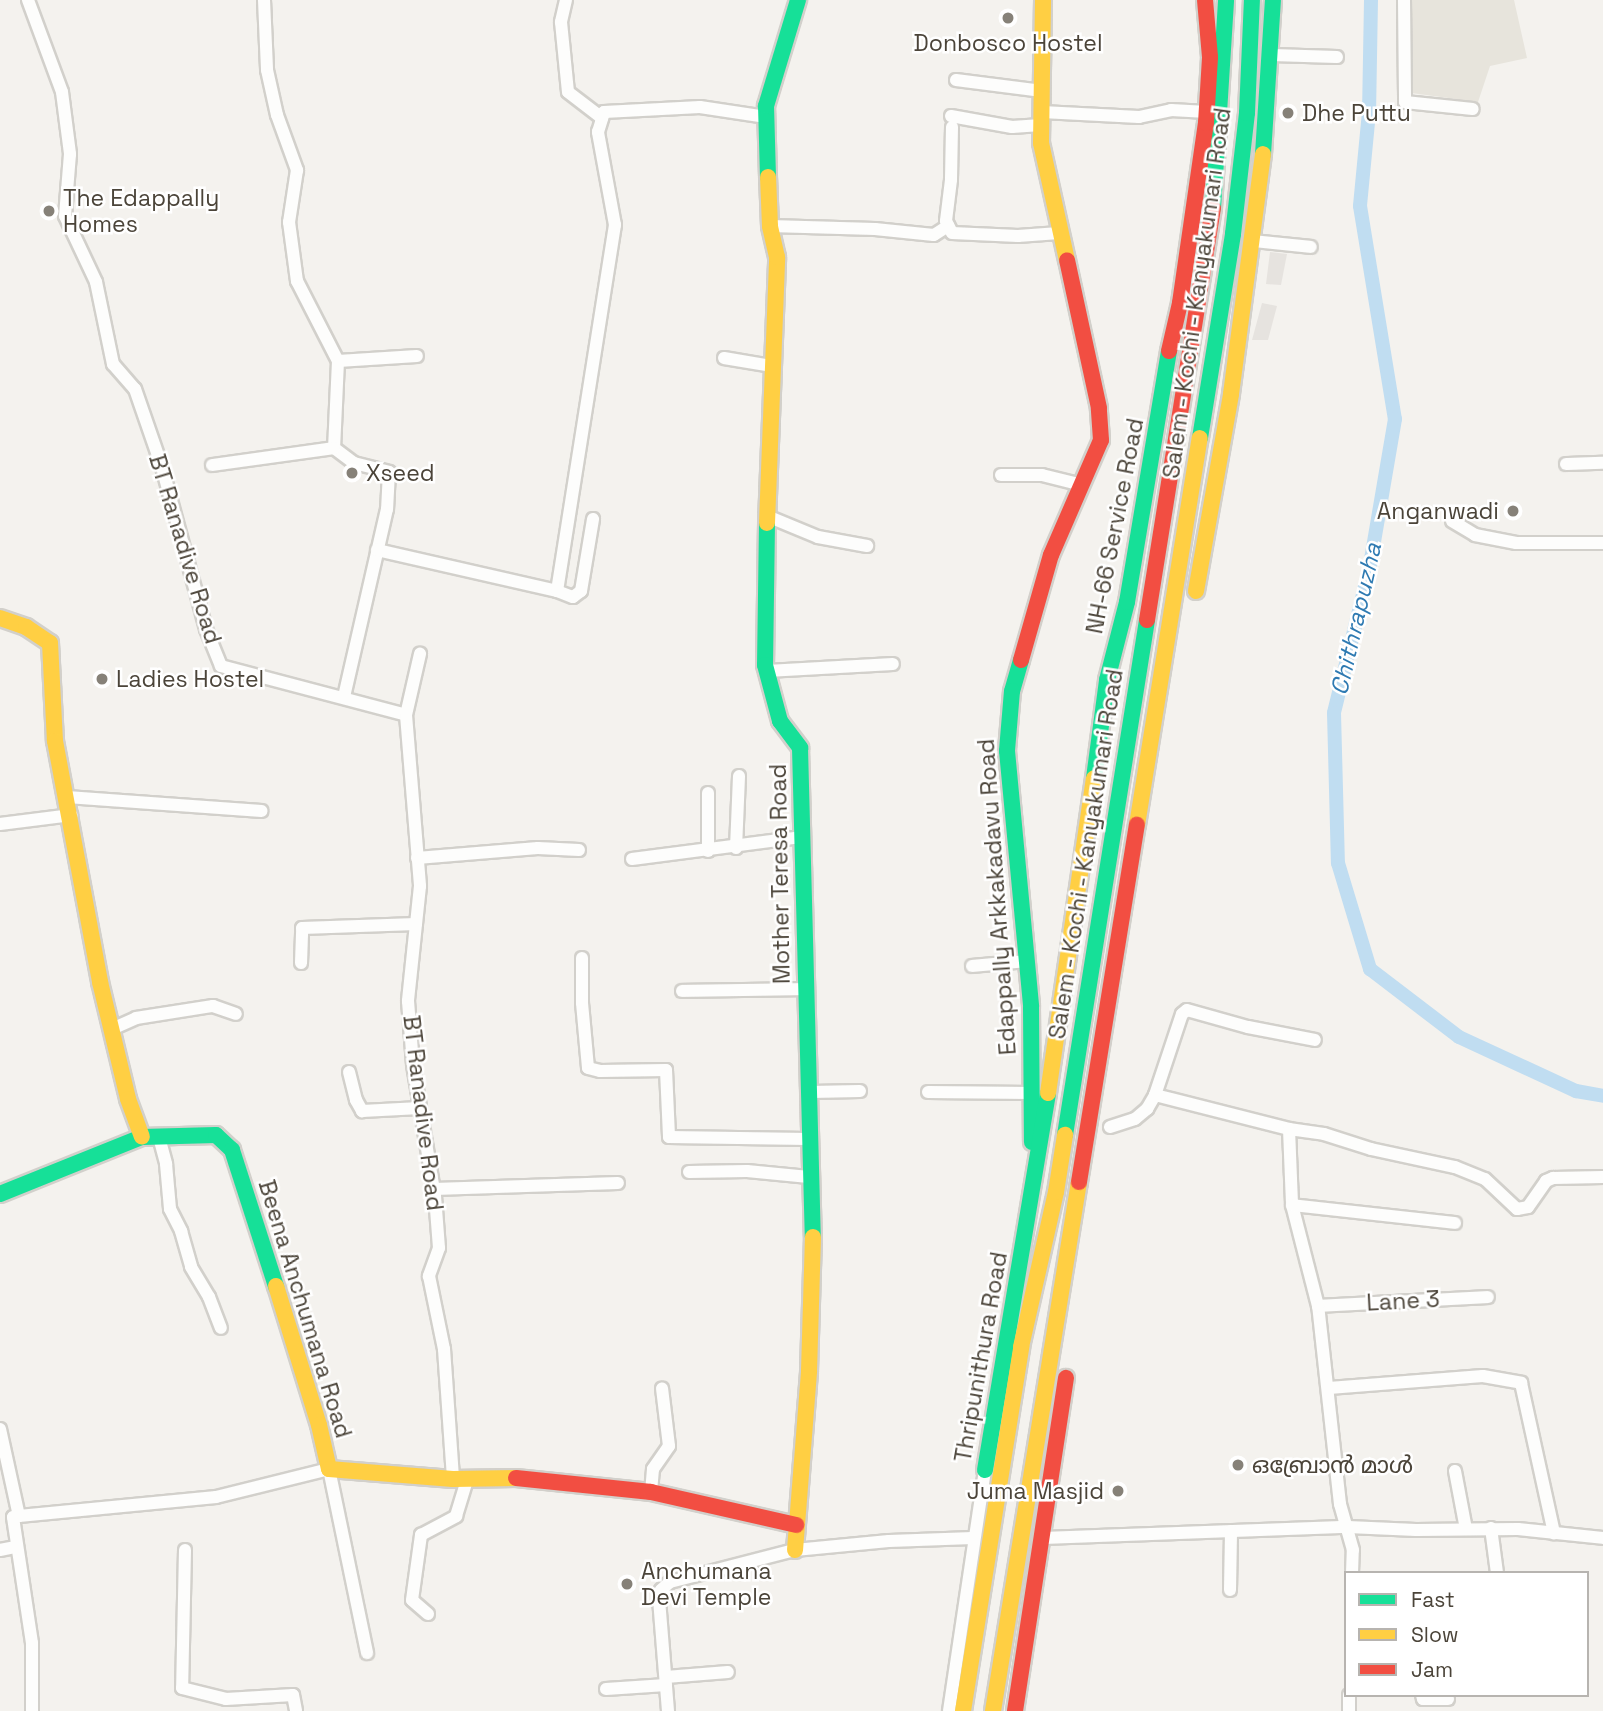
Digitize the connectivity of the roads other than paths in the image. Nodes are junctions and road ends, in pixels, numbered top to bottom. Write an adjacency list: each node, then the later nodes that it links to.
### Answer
1 (27, 0): 49 (street, BT Ranadive Road)
2 (264, 0): 29 (street)
3 (566, 0): 18 (street)
4 (798, 0): 17 (main road, Mother Teresa Road)
5 (1042, 0): 14 (main road, Edappally Arkkakadavu Road)
6 (1205, 0): 16 (main road, NH-66 Service Road)
7 (1227, 0): 25 (main road, Salem - Kochi - Kanyakumari Road)
8 (1252, 0): 26 (main road, Salem - Kochi - Kanyakumari Road)
9 (1273, 0): 11 (main road)
10 (1404, 0): 15 (street)
11 (1272, 55): 12 (street); 23 (main road)
12 (1337, 57)
13 (956, 80): 14 (street)
14 (1042, 91): 19 (main road, Edappally Arkkakadavu Road)
15 (1473, 109)
16 (1207, 112): 19 (street); 89 (main road, NH-66 Service Road)
17 (766, 117): 18 (street); 20 (main road, Mother Teresa Road)
18 (602, 118): 44 (street)
19 (1041, 119): 21 (street); 22 (main road, Edappally Arkkakadavu Road)
20 (770, 226): 21 (street); 30 (main road, Mother Teresa Road)
21 (948, 226): 22 (street)
22 (1059, 233): 36 (main road, Edappally Arkkakadavu Road)
23 (1253, 241): 24 (street); 43 (main road)
24 (1311, 247)
25 (1191, 346): 26 (main road); 102 (main road, Salem - Kochi - Kanyakumari Road)
26 (1214, 350): 43 (main road, Salem - Kochi - Kanyakumari Road)
27 (417, 356): 29 (street)
28 (724, 358): 30 (street)
29 (338, 361): 31 (street)
30 (772, 366): 37 (main road, Mother Teresa Road)
31 (334, 448): 34 (street); 42 (street)
32 (1603, 463): 33 (street)
33 (1566, 464)
34 (212, 465)
35 (1001, 475): 36 (street)
36 (1082, 485): 65 (main road, Edappally Arkkakadavu Road)
37 (767, 516): 41 (street); 48 (main road, Mother Teresa Road)
38 (593, 519): 44 (street)
39 (1452, 522): 40 (street)
40 (1603, 543)
41 (867, 546)
42 (377, 550): 44 (street); 49 (street)
43 (1176, 587): 97 (main road, Salem - Kochi - Kanyakumari Road)
44 (557, 591)
45 (0, 618): 53 (main road)
46 (420, 654): 50 (street)
47 (893, 664): 48 (street)
48 (767, 671): 57 (main road, Mother Teresa Road)
49 (344, 697): 50 (street, BT Ranadive Road)
50 (406, 715): 61 (street, BT Ranadive Road)
51 (739, 776): 58 (street)
52 (708, 793): 60 (street)
53 (67, 797): 54 (street); 55 (main road)
54 (261, 811)
55 (71, 815): 56 (street); 71 (main road)
56 (0, 824)
57 (801, 837): 58 (street); 68 (main road, Mother Teresa Road)
58 (736, 848): 60 (street)
59 (579, 850): 61 (street)
60 (708, 851): 62 (street)
61 (417, 858): 63 (street, BT Ranadive Road)
62 (632, 859)
63 (416, 924): 66 (street); 79 (street, BT Ranadive Road)
64 (582, 958): 84 (street)
65 (1027, 961): 67 (street); 77 (main road, Edappally Arkkakadavu Road)
66 (301, 963)
67 (972, 966)
68 (804, 989): 69 (street); 75 (main road, Mother Teresa Road)
69 (682, 991)
70 (236, 1014): 71 (street)
71 (114, 1028): 83 (main road)
72 (1315, 1040): 78 (street)
73 (349, 1072): 79 (street)
74 (860, 1091): 75 (street)
75 (811, 1092): 84 (main road, Mother Teresa Road)
76 (928, 1092): 77 (street)
77 (1031, 1093): 89 (main road, Edappally Arkkakadavu Road)
78 (1156, 1095): 80 (street); 81 (street)
79 (420, 1108): 90 (street, BT Ranadive Road)
80 (1110, 1127)
81 (1289, 1129): 87 (street); 92 (street)
82 (159, 1137): 83 (main road, Beena Anchumana Road); 96 (street); 101 (main road, Beena Anchumana Road)
83 (142, 1138): 91 (main road, Beena Anchumana Road)
84 (808, 1139): 86 (main road, Mother Teresa Road)
85 (689, 1172): 86 (street)
86 (809, 1177): 107 (main road, Mother Teresa Road)
87 (1603, 1177)
88 (618, 1183): 90 (street)
89 (1033, 1184): 102 (main road, Thripunithura Road)
90 (434, 1189): 104 (street, BT Ranadive Road)
91 (0, 1194)
92 (1292, 1205): 93 (street); 95 (street)
93 (1455, 1223)
94 (1488, 1297): 95 (street, Lane 3)
95 (1318, 1306): 99 (street)
96 (221, 1328)
97 (1046, 1376): 114 (main road); 130 (main road, Salem - Kochi - Kanyakumari Road)
98 (662, 1388): 105 (street)
99 (1329, 1388): 108 (street); 112 (street)
100 (0, 1429): 106 (street)
101 (329, 1469): 104 (main road, Beena Anchumana Road); 106 (street); 124 (street)
102 (993, 1471): 113 (street, Thripunithura Road); 136 (main road, Salem - Kochi - Kanyakumari Road)
103 (1455, 1471): 110 (street)
104 (460, 1479): 105 (main road, Beena Anchumana Road); 123 (street)
105 (651, 1492): 107 (main road, Beena Anchumana Road)
106 (19, 1516): 116 (street)
107 (796, 1525): 119 (main road, Mother Teresa Road)
108 (1348, 1527): 110 (street); 111 (street); 120 (street)
109 (1491, 1528): 110 (street); 112 (street); 121 (street)
110 (1466, 1529)
111 (1231, 1531): 114 (street); 122 (street)
112 (1554, 1533): 115 (street)
113 (973, 1538): 119 (street); 135 (street, Thripunithura Road)
114 (1043, 1538): 131 (main road)
115 (1603, 1538)
116 (16, 1547): 117 (street); 132 (street)
117 (0, 1550)
118 (185, 1550): 133 (street)
119 (794, 1550): 126 (street)
120 (1352, 1571)
121 (1497, 1571)
122 (1230, 1590)
123 (428, 1614)
124 (367, 1653)
125 (728, 1672): 126 (street)
126 (666, 1681): 127 (street); 134 (street)
127 (606, 1689)
128 (1422, 1697): 129 (street)
129 (1448, 1699)
130 (994, 1704): 131 (street)
131 (1016, 1710)
132 (33, 1711)
133 (296, 1711)
134 (668, 1711)
135 (948, 1711)
136 (963, 1711)

